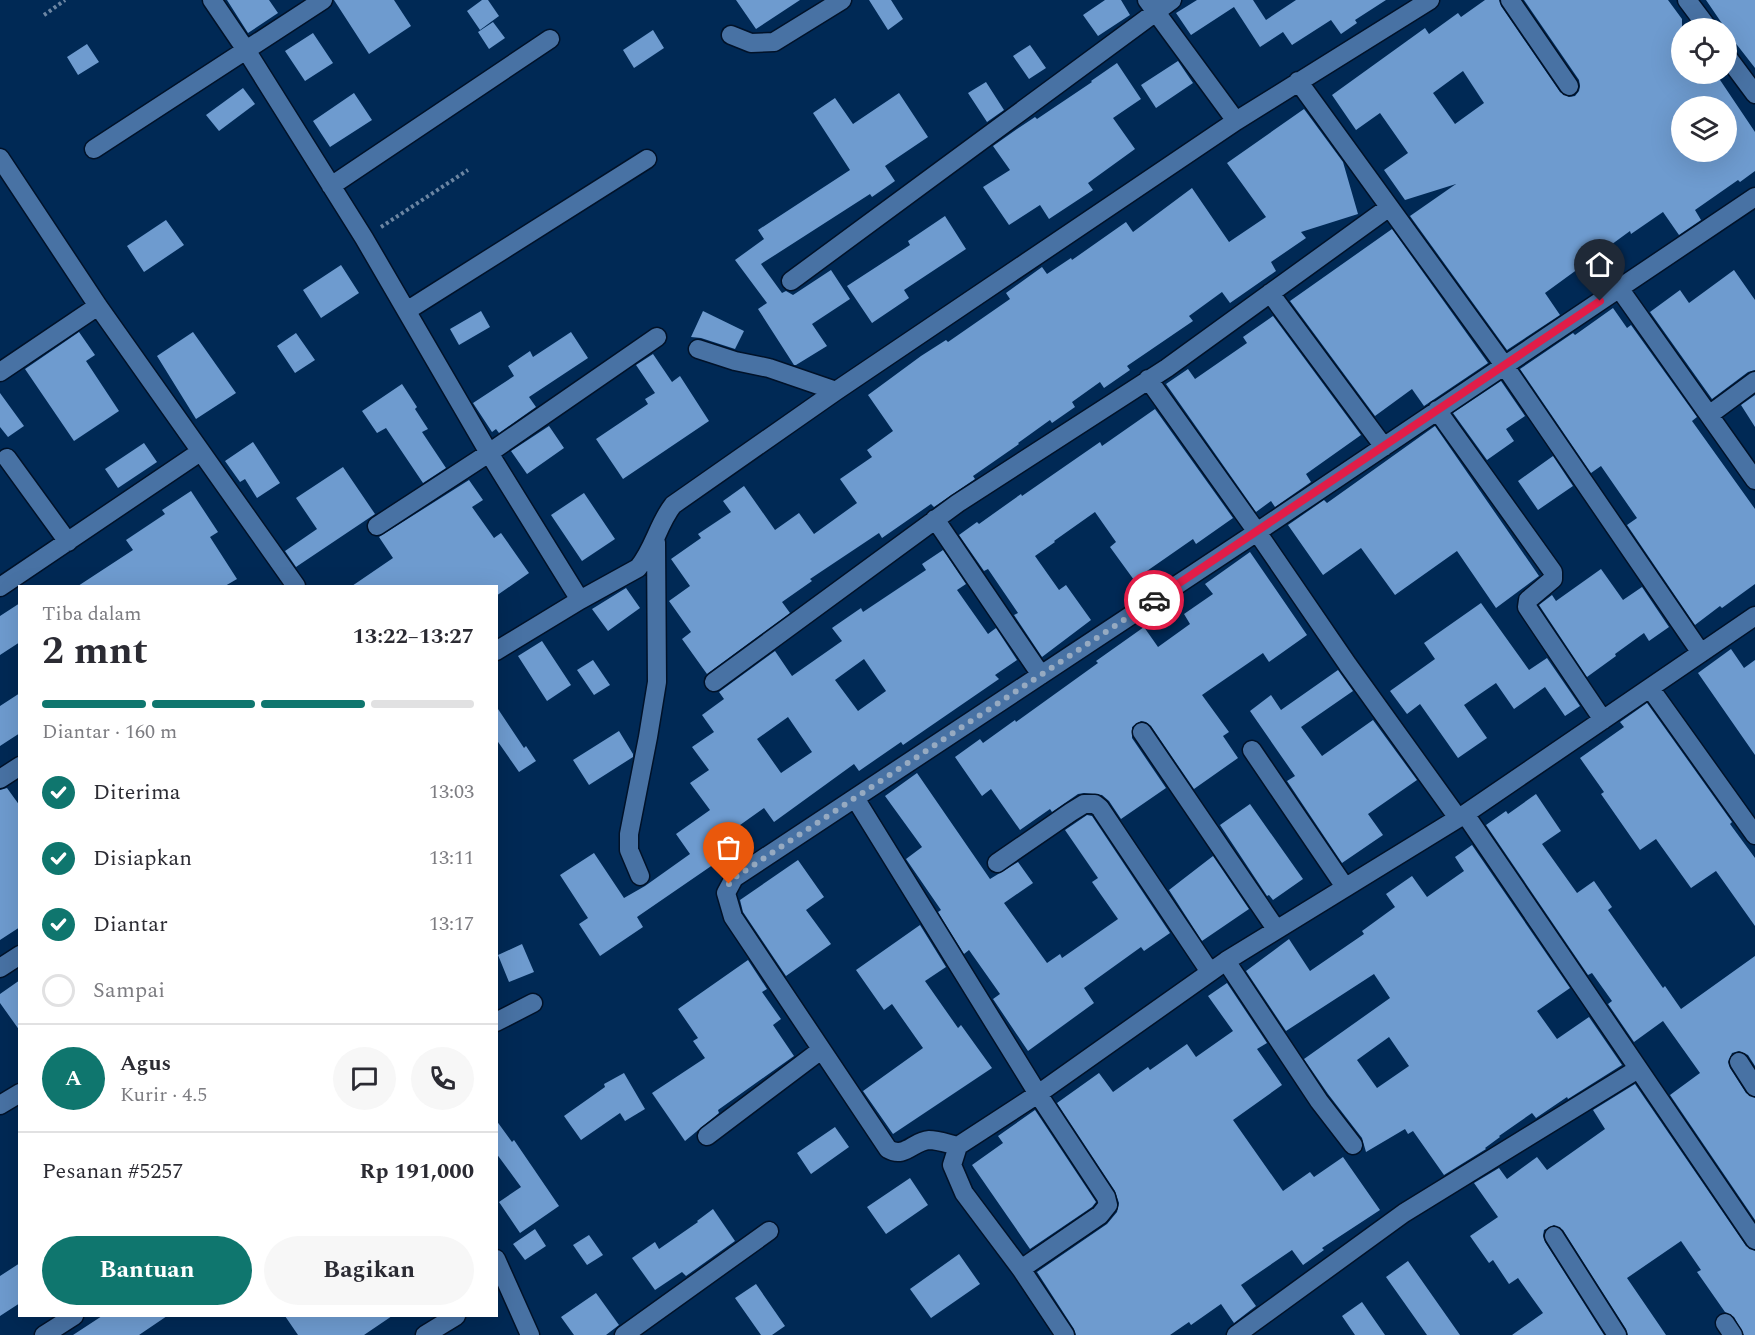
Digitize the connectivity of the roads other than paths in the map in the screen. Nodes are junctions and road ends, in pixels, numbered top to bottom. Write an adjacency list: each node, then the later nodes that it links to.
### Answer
1 (212, 0): 12 (street)
2 (323, 0): 12 (street)
3 (842, 0): 10 (street)
4 (1172, 0): 8 (street)
5 (1430, 0): 14 (street)
6 (1510, 0): 15 (street)
7 (1687, 0): 9 (street)
8 (1151, 6): 17 (street); 24 (street)
9 (1700, 18)
10 (731, 35)
11 (549, 39): 21 (street)
12 (246, 50): 18 (street); 21 (street)
13 (1737, 70): 16 (street)
14 (1298, 81): 17 (street); 23 (street)
15 (1569, 86)
16 (1755, 94)
17 (1236, 121): 35 (street)
18 (94, 149)
19 (0, 158): 27 (street)
20 (647, 159): 28 (street)
21 (331, 186): 28 (street)
22 (1755, 197): 25 (street)
23 (1388, 208): 26 (street); 31 (street)
24 (790, 281)
25 (1619, 288): 31 (street); 37 (street)
26 (1270, 293): 33 (street); 38 (street)
27 (98, 306): 32 (street); 39 (street)
28 (408, 310): 40 (street)
29 (657, 337): 40 (street)
30 (698, 349): 35 (street)
31 (1504, 365): 36 (street); 53 (street)
32 (0, 372)
33 (1148, 379): 43 (street); 45 (street)
34 (1755, 381): 37 (street)
35 (836, 391): 46 (street)
36 (1437, 410): 38 (street); 57 (street)
37 (1708, 415): 42 (street)
38 (1384, 447): 45 (street)
39 (200, 452): 47 (street); 48 (street)
40 (489, 453): 44 (street); 50 (street)
41 (7, 458): 47 (street)
42 (1755, 480)
43 (935, 519): 54 (street); 55 (street)
44 (377, 526)
45 (1257, 532): 54 (street); 63 (street)
46 (656, 538): 50 (street); 66 (street)
47 (68, 542): 49 (street)
48 (290, 584)
49 (0, 587)
50 (580, 600): 52 (street)
51 (1755, 616): 53 (street)
52 (498, 650)
53 (1701, 653): 56 (street)
54 (1041, 675): 62 (street)
55 (714, 682)
56 (1650, 688): 57 (street); 64 (street)
57 (1603, 720): 63 (street)
58 (1142, 732): 68 (street)
59 (1252, 750): 67 (street)
60 (18, 767): 61 (street)
61 (0, 779)
62 (855, 798): 75 (street); 80 (street)
63 (1462, 816): 67 (street); 77 (street)
64 (1755, 835)
65 (997, 863): 72 (street)
66 (640, 876)
67 (1345, 887): 68 (street)
68 (1276, 929): 70 (street)
69 (18, 956): 71 (street)
70 (1226, 961): 72 (street); 83 (street)
71 (0, 968)
72 (1210, 972): 80 (street)
73 (533, 1003): 74 (street)
74 (498, 1021)
75 (821, 1050): 82 (street); 84 (street)
76 (1739, 1062): 78 (street)
77 (1638, 1069): 87 (street); 98 (street)
78 (1755, 1087)
79 (18, 1094): 81 (street)
80 (1038, 1094): 84 (street); 89 (street)
81 (0, 1105)
82 (707, 1136)
83 (1353, 1145)
84 (958, 1146): 89 (street)
85 (769, 1231): 96 (street)
86 (1554, 1236): 99 (street)
87 (1755, 1240)
88 (498, 1268): 90 (street)
89 (1021, 1269): 97 (street)
90 (502, 1286): 95 (street)
91 (72, 1317): 93 (street)
92 (454, 1317): 94 (street)
93 (44, 1335)
94 (425, 1335)
95 (530, 1335)
96 (624, 1335)
97 (1065, 1335)
98 (1236, 1335)
99 (1617, 1335)

